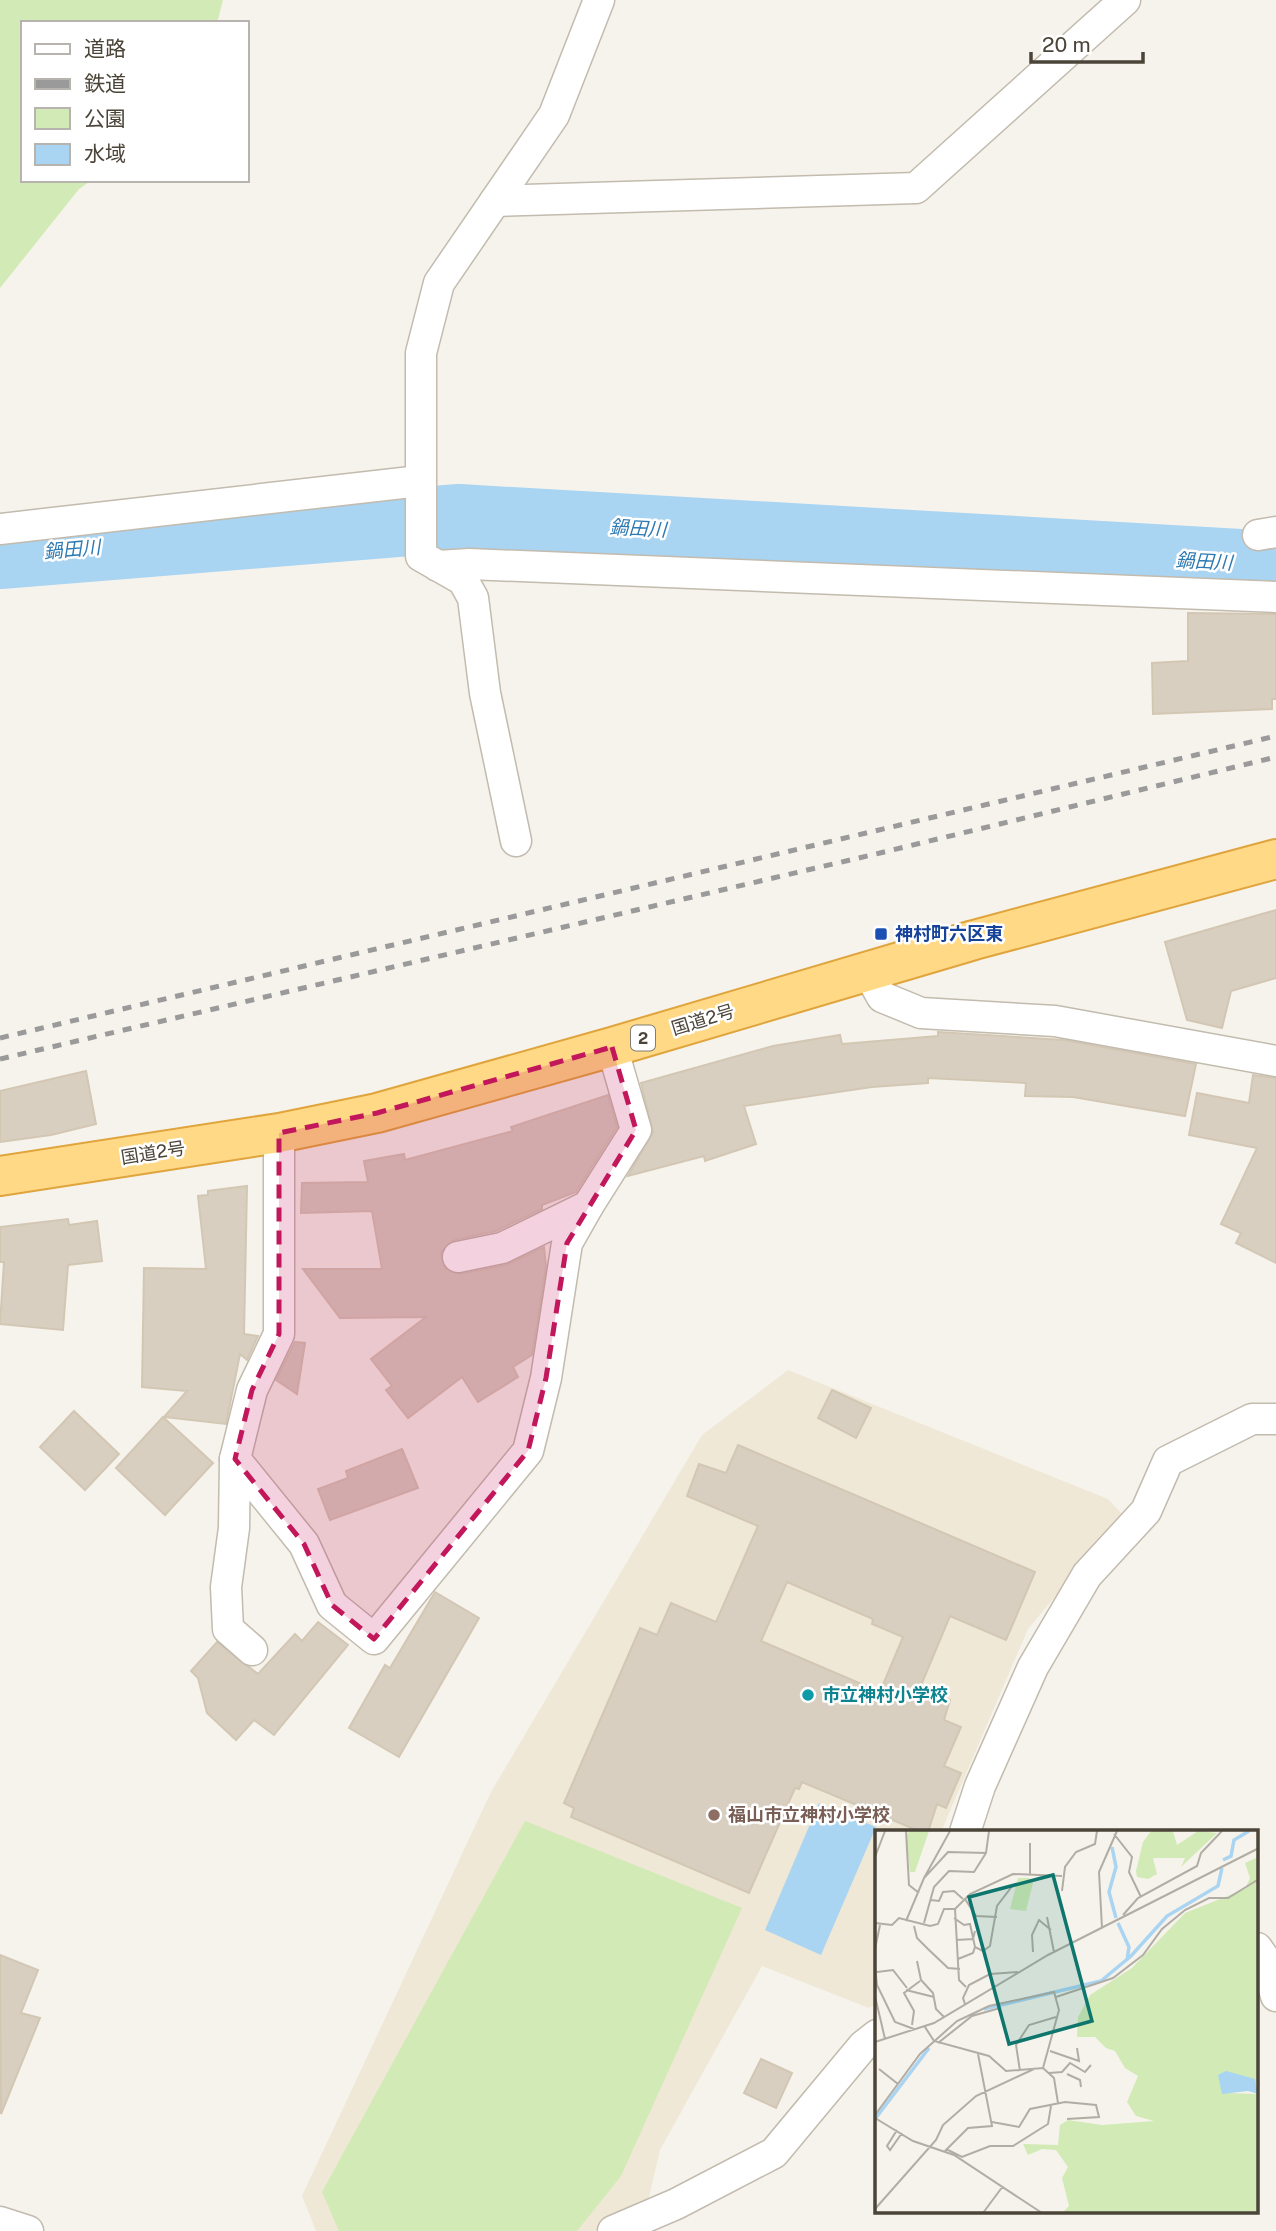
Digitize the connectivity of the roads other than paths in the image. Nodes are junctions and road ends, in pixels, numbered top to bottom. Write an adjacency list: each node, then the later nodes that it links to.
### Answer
1 (598, 0): 3 (street)
2 (1125, 0): 3 (street)
3 (495, 201): 4 (street)
4 (420, 487): 5 (street); 6 (street)
5 (0, 528)
6 (429, 561): 7 (street); 8 (street)
7 (1276, 597)
8 (516, 841)
9 (1276, 859): 10 (highway, 国道2号 / 2)
10 (868, 972): 11 (highway, 国道2号 / 2); 12 (street)
11 (612, 1047): 13 (highway, 国道2号 / 2); 15 (street)
12 (1276, 1061)
13 (279, 1133): 14 (highway, 国道2号 / 2); 18 (street)
14 (0, 1176)
15 (588, 1206): 16 (street); 18 (street)
16 (458, 1257)
17 (1276, 1419): 20 (street)
18 (235, 1459): 19 (street)
19 (252, 1650)
20 (966, 1830)
21 (1258, 1949): 22 (street)
22 (1276, 1996)
23 (875, 2037): 26 (street)
24 (0, 2222): 25 (street)
25 (27, 2231)
26 (613, 2231)

